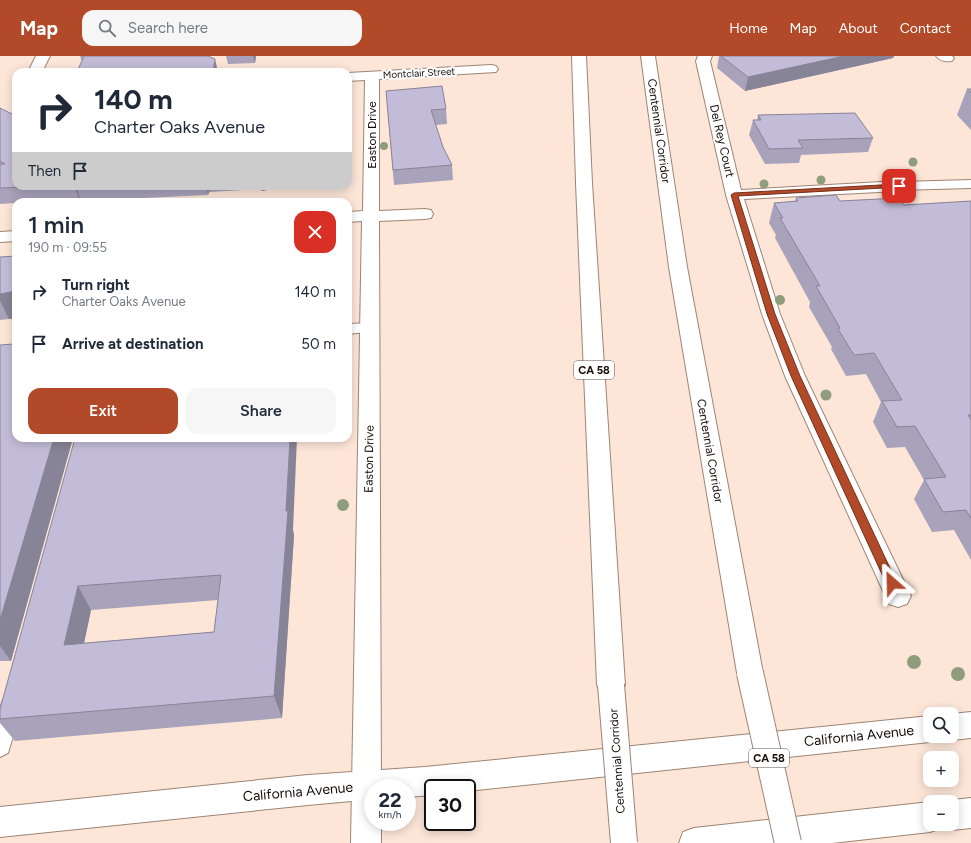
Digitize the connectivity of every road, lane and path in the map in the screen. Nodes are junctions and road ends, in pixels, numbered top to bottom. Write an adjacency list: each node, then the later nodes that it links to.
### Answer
1 (43, 56): 5 (main road)
2 (579, 56): 34 (main road, Centennial Corridor / CA 58, bridge)
3 (648, 56): 36 (main road, Centennial Corridor / CA 58, bridge)
4 (704, 58): 11 (main road, Del Rey Court)
5 (37, 68)
6 (491, 69): 7 (main road, Montclair Street)
7 (372, 76): 8 (main road, Montclair Street); 13 (main road, Easton Drive)
8 (352, 77)
9 (971, 184): 10 (lane)
10 (899, 186): 11 (main road)
11 (734, 195): 19 (main road, Del Rey Court)
12 (425, 214): 13 (main road)
13 (372, 215): 14 (main road); 17 (main road, Easton Drive)
14 (352, 217)
15 (12, 236): 16 (main road)
16 (0, 237)
17 (370, 328): 18 (lane); 25 (main road, Easton Drive)
18 (352, 329)
19 (898, 596)
20 (9, 698): 24 (lane)
21 (971, 725): 22 (main road)
22 (959, 726)
23 (923, 730): 26 (main road, California Avenue)
24 (0, 746)
25 (366, 779)
26 (416, 782)
27 (364, 786): 31 (main road, California Avenue)
28 (971, 813): 29 (main road)
29 (959, 814)
30 (923, 818): 35 (main road)
31 (0, 822)
32 (366, 831): 33 (main road, Easton Drive)
33 (366, 843)
34 (624, 843)
35 (694, 843)
36 (788, 843)

